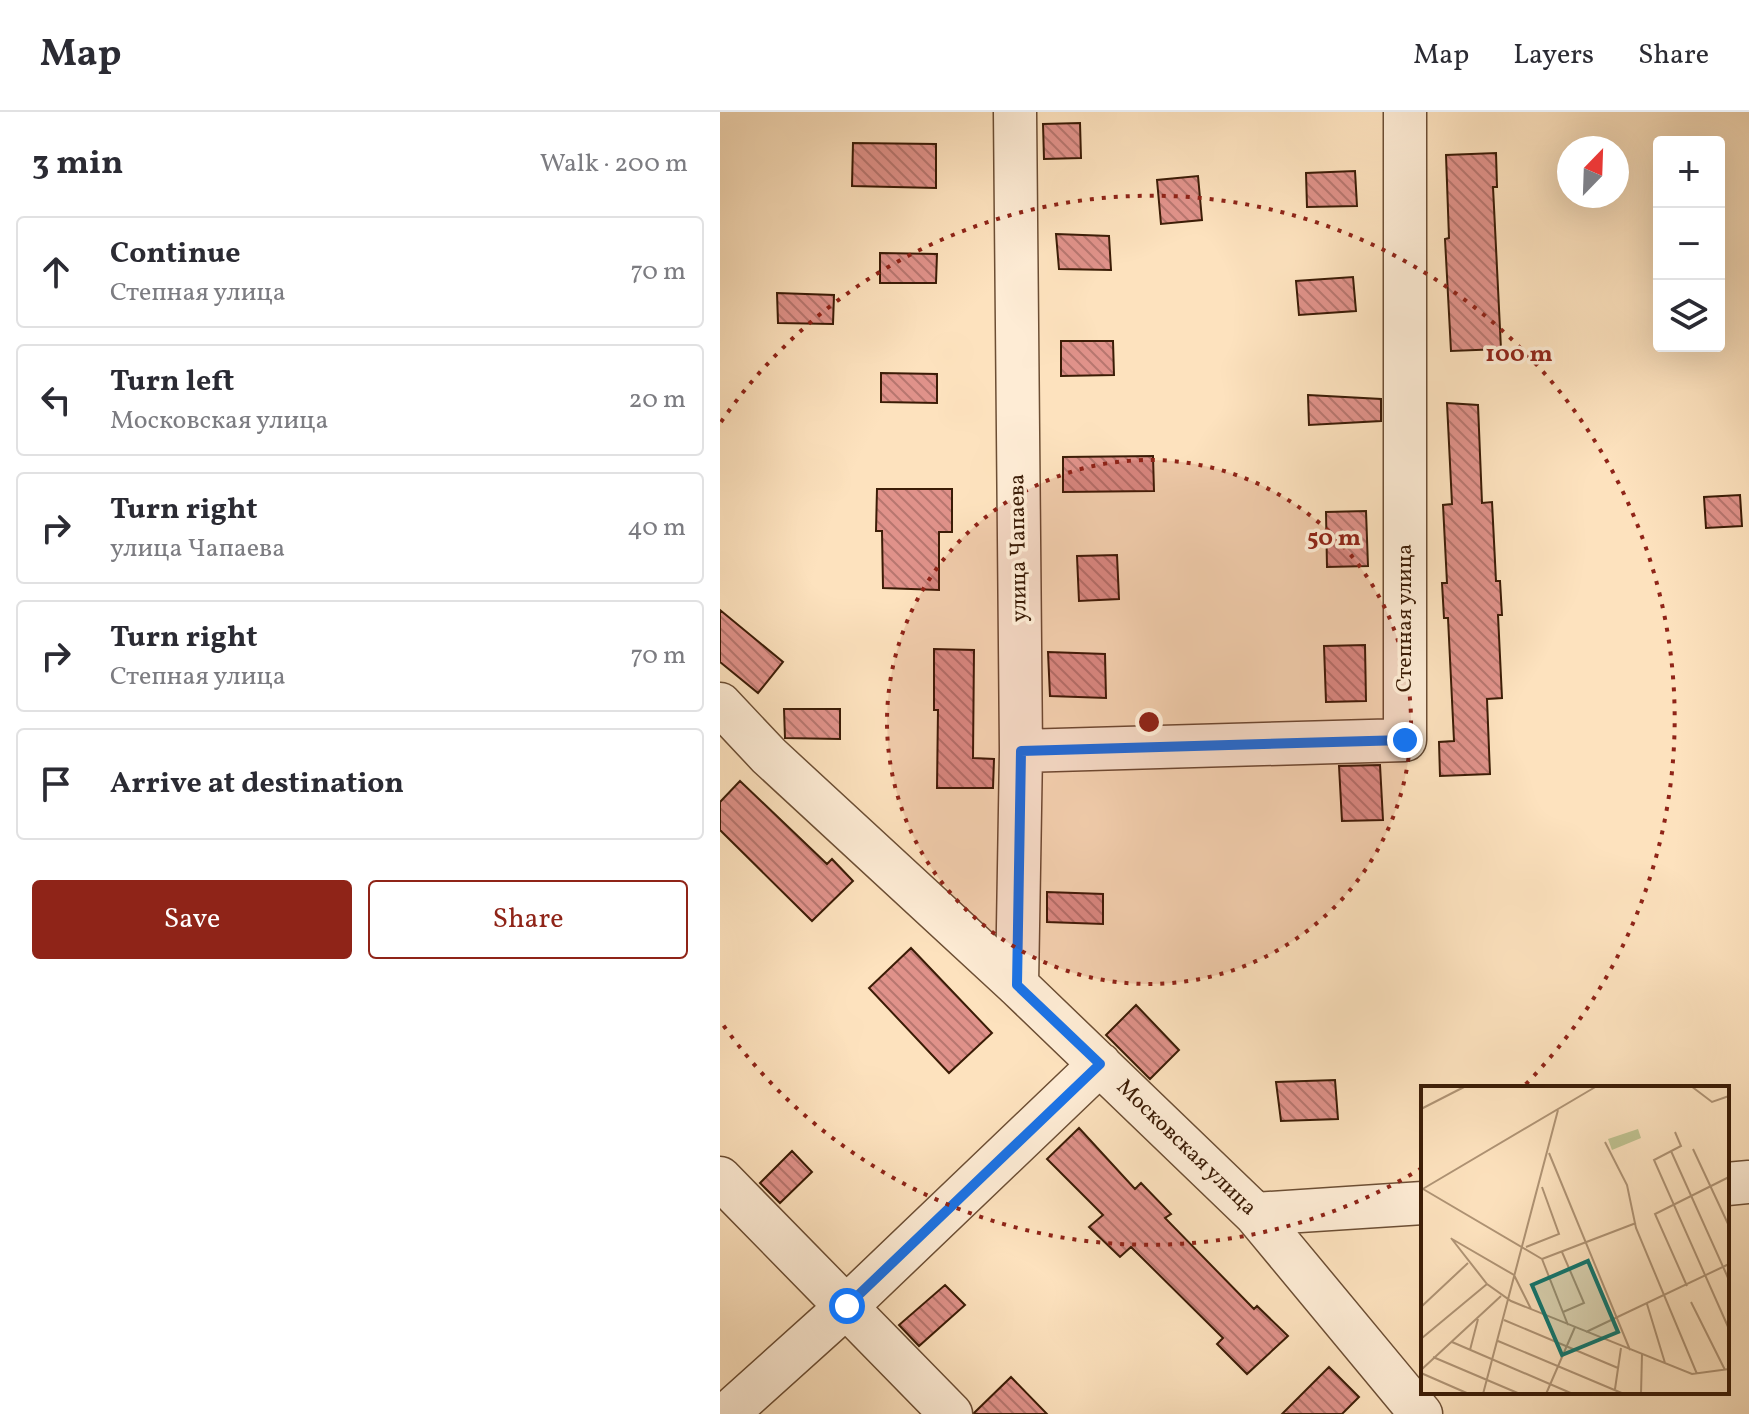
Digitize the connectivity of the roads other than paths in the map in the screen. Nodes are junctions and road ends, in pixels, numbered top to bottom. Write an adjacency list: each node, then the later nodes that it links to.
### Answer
1 (1015, 112): 4 (street, улица Чапаева)
2 (1405, 112): 4 (street, Степная улица)
3 (720, 704): 5 (street, Московская улица)
4 (1021, 751): 5 (street, улица Чапаева)
5 (1017, 985): 6 (street, Московская улица)
6 (1100, 1064): 11 (street, Московская улица); 12 (street)
7 (720, 1178): 12 (street)
8 (1749, 1182): 9 (street)
9 (1729, 1184)
10 (1421, 1203): 11 (street)
11 (1255, 1214): 15 (street, Московская улица)
12 (847, 1306): 13 (street); 14 (street)
13 (727, 1414)
14 (951, 1414)
15 (1421, 1414)

